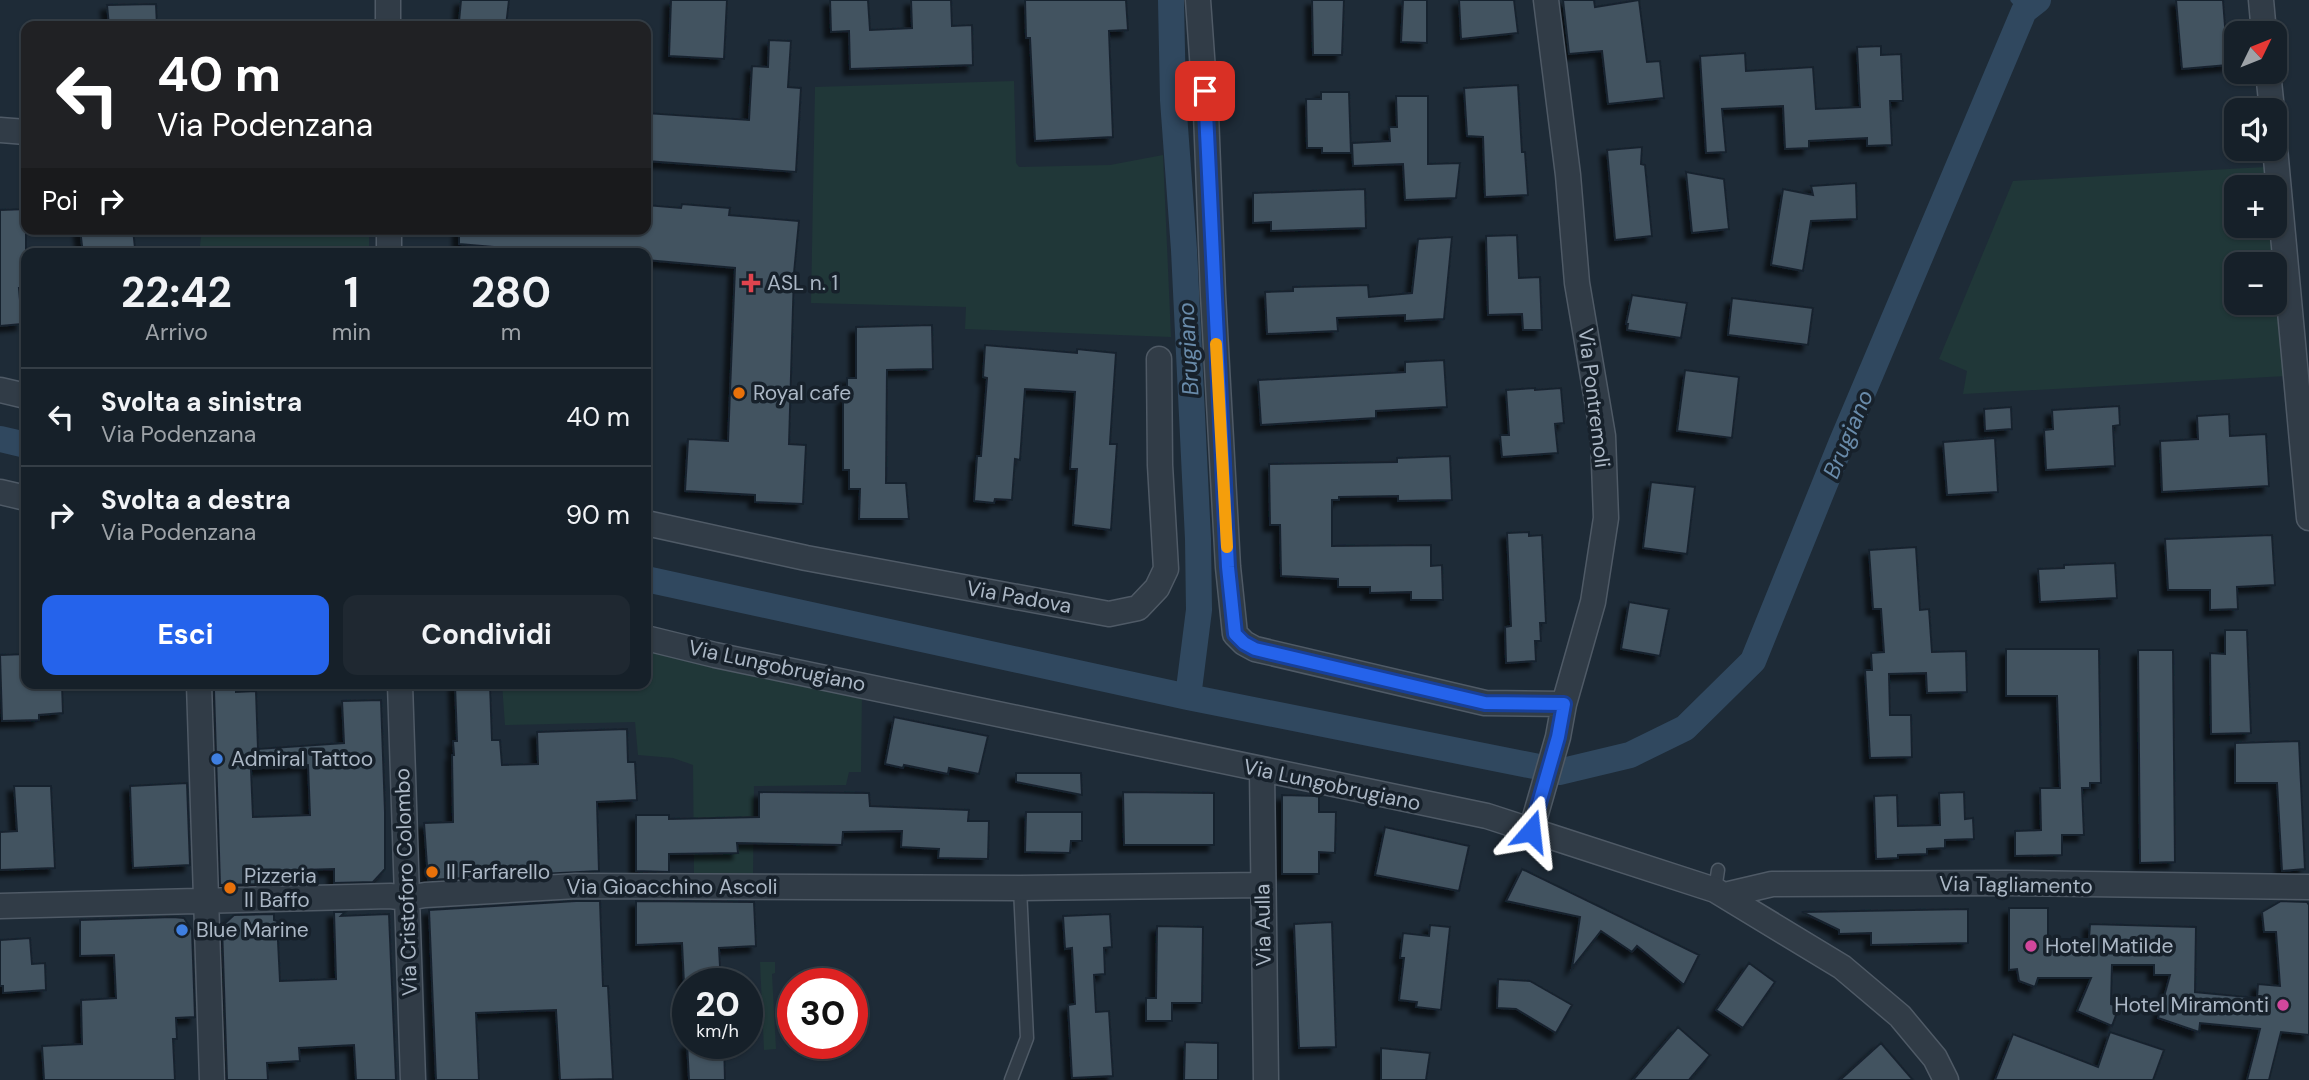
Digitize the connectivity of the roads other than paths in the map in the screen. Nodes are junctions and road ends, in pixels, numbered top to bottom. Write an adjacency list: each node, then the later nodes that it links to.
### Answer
1 (388, 0): 5 (street)
2 (1198, 0): 20 (street)
3 (1546, 0): 20 (street, Via Pontremoli)
4 (2261, 0): 6 (street)
5 (388, 21)
6 (2263, 21)
7 (0, 130): 8 (street)
8 (21, 132)
9 (2276, 161): 15 (street)
10 (1159, 359): 16 (street, Via Padova)
11 (0, 390): 12 (street)
12 (21, 395)
13 (0, 492): 14 (street)
14 (21, 497)
15 (2309, 518)
16 (651, 524)
17 (651, 639): 21 (street, Via Lungobrugiano)
18 (199, 689): 28 (street)
19 (400, 689): 27 (street, Via Cristoforo Colombo)
20 (1564, 704): 22 (street, Via Pontremoli)
21 (1262, 770): 22 (street, Via Lungobrugiano); 23 (street, Via Aulla)
22 (1531, 831): 24 (street, Via Lungobrugiano)
23 (1261, 885): 26 (street, Via Gioacchino Ascoli); 33 (street, Via Aulla)
24 (1719, 885): 25 (street, Via Tagliamento); 34 (street, Via Lungobrugiano)
25 (2309, 887)
26 (1020, 888): 27 (street, Via Gioacchino Ascoli); 32 (lane)
27 (407, 898): 28 (street, Via Gioacchino Ascoli); 31 (street, Via Cristoforo Colombo)
28 (205, 901): 29 (street, Via Gioacchino Ascoli); 30 (street)
29 (0, 906)
30 (212, 1080)
31 (413, 1080)
32 (1011, 1080)
33 (1266, 1080)
34 (1946, 1080)

